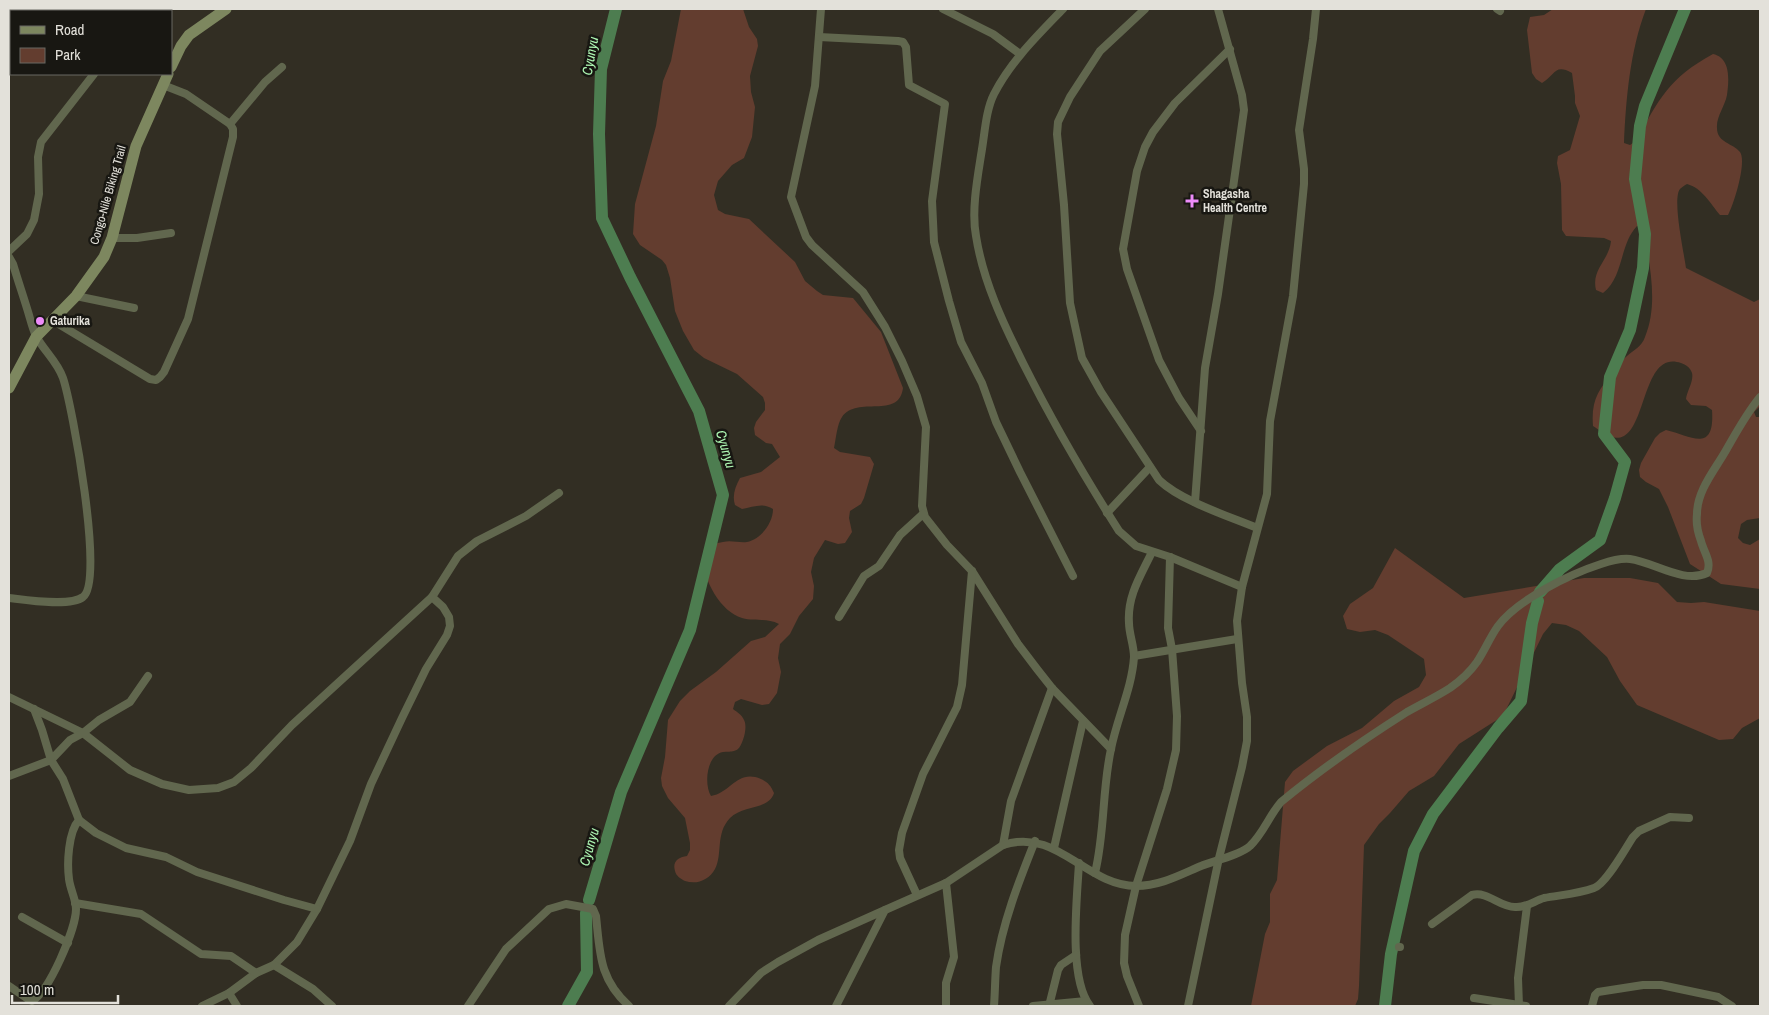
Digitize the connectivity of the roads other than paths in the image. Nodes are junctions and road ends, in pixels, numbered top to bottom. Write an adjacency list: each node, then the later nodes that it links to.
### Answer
1 (226, 9): 11 (main road)
2 (821, 9): 8 (street)
3 (943, 9): 10 (street)
4 (1063, 9): 10 (street)
5 (1145, 9): 29 (street)
6 (1218, 9): 9 (street)
7 (1316, 9): 34 (street)
8 (820, 37): 33 (street); 38 (street)
9 (1230, 49): 28 (street); 28 (street)
10 (1020, 54): 32 (street)
11 (172, 65)
12 (282, 67): 16 (street)
13 (93, 75): 19 (street)
14 (168, 75): 15 (main road, Congo-Nile Biking Trail)
15 (163, 85): 16 (street); 18 (main road, Congo-Nile Biking Trail)
16 (230, 124): 24 (street)
17 (171, 233): 18 (street)
18 (112, 238): 22 (main road, Congo-Nile Biking Trail)
19 (9, 251)
20 (9, 256): 21 (street)
21 (11, 264): 25 (street)
22 (76, 296): 23 (street); 24 (main road, Congo-Nile Biking Trail)
23 (134, 308)
24 (52, 320): 25 (main road, Congo-Nile Biking Trail)
25 (36, 337): 26 (main road, Congo-Nile Biking Trail); 41 (street)
26 (9, 388)
27 (1760, 397): 60 (street)
28 (1201, 431): 31 (street)
29 (1150, 467): 31 (street); 32 (street)
30 (559, 493): 40 (street)
31 (1195, 502): 34 (street)
32 (1107, 513): 35 (street)
33 (924, 514): 37 (street); 42 (street)
34 (1257, 528): 39 (street)
35 (1152, 552): 36 (street); 45 (street)
36 (1170, 557): 39 (street); 44 (street)
37 (972, 571): 47 (street); 65 (street)
38 (1073, 576)
39 (1242, 587): 43 (street)
40 (432, 597): 51 (street); 68 (street)
41 (9, 598)
42 (839, 617)
43 (1237, 639): 44 (street); 60 (street)
44 (1172, 649): 45 (street); 64 (street)
45 (1134, 656): 52 (street)
46 (148, 676): 51 (street)
47 (1052, 688): 50 (street); 58 (street)
48 (9, 697): 49 (street)
49 (34, 709): 51 (street); 53 (street)
50 (1083, 721): 52 (street); 59 (street)
51 (83, 733): 53 (street)
52 (1111, 749): 62 (street)
53 (51, 760): 54 (street); 56 (street)
54 (9, 776)
55 (1689, 818): 67 (street)
56 (79, 820): 66 (street); 68 (street)
57 (1035, 842): 58 (street); 59 (street); 89 (street)
58 (1003, 845): 63 (street)
59 (1054, 848): 61 (street)
60 (1219, 858): 64 (street); 92 (street)
61 (1079, 863): 62 (street); 73 (street)
62 (1096, 873): 64 (street)
63 (946, 883): 65 (street); 88 (street)
64 (1136, 886): 91 (street)
65 (917, 895): 69 (street)
66 (75, 902): 72 (street); 75 (street)
67 (1527, 906): 71 (street); 93 (street)
68 (317, 909): 74 (street)
69 (885, 910): 86 (street); 87 (street)
70 (22, 917): 72 (street)
71 (1432, 924)
72 (68, 942): 76 (street)
73 (1076, 955): 79 (street); 80 (street)
74 (274, 965): 75 (street); 83 (street)
75 (256, 973): 77 (street)
76 (9, 986)
77 (229, 993): 81 (street); 82 (street)
78 (1474, 998): 93 (street)
79 (1088, 1004): 80 (street)
80 (1049, 1005): 90 (street)
81 (202, 1006)
82 (236, 1006)
83 (332, 1006)
84 (468, 1006): 85 (street)
85 (629, 1006)
86 (729, 1006)
87 (836, 1006)
88 (946, 1006)
89 (994, 1006)
90 (1033, 1006)
91 (1139, 1006)
92 (1188, 1006)
93 (1521, 1006)
94 (1592, 1006): 95 (street)
95 (1732, 1006)

